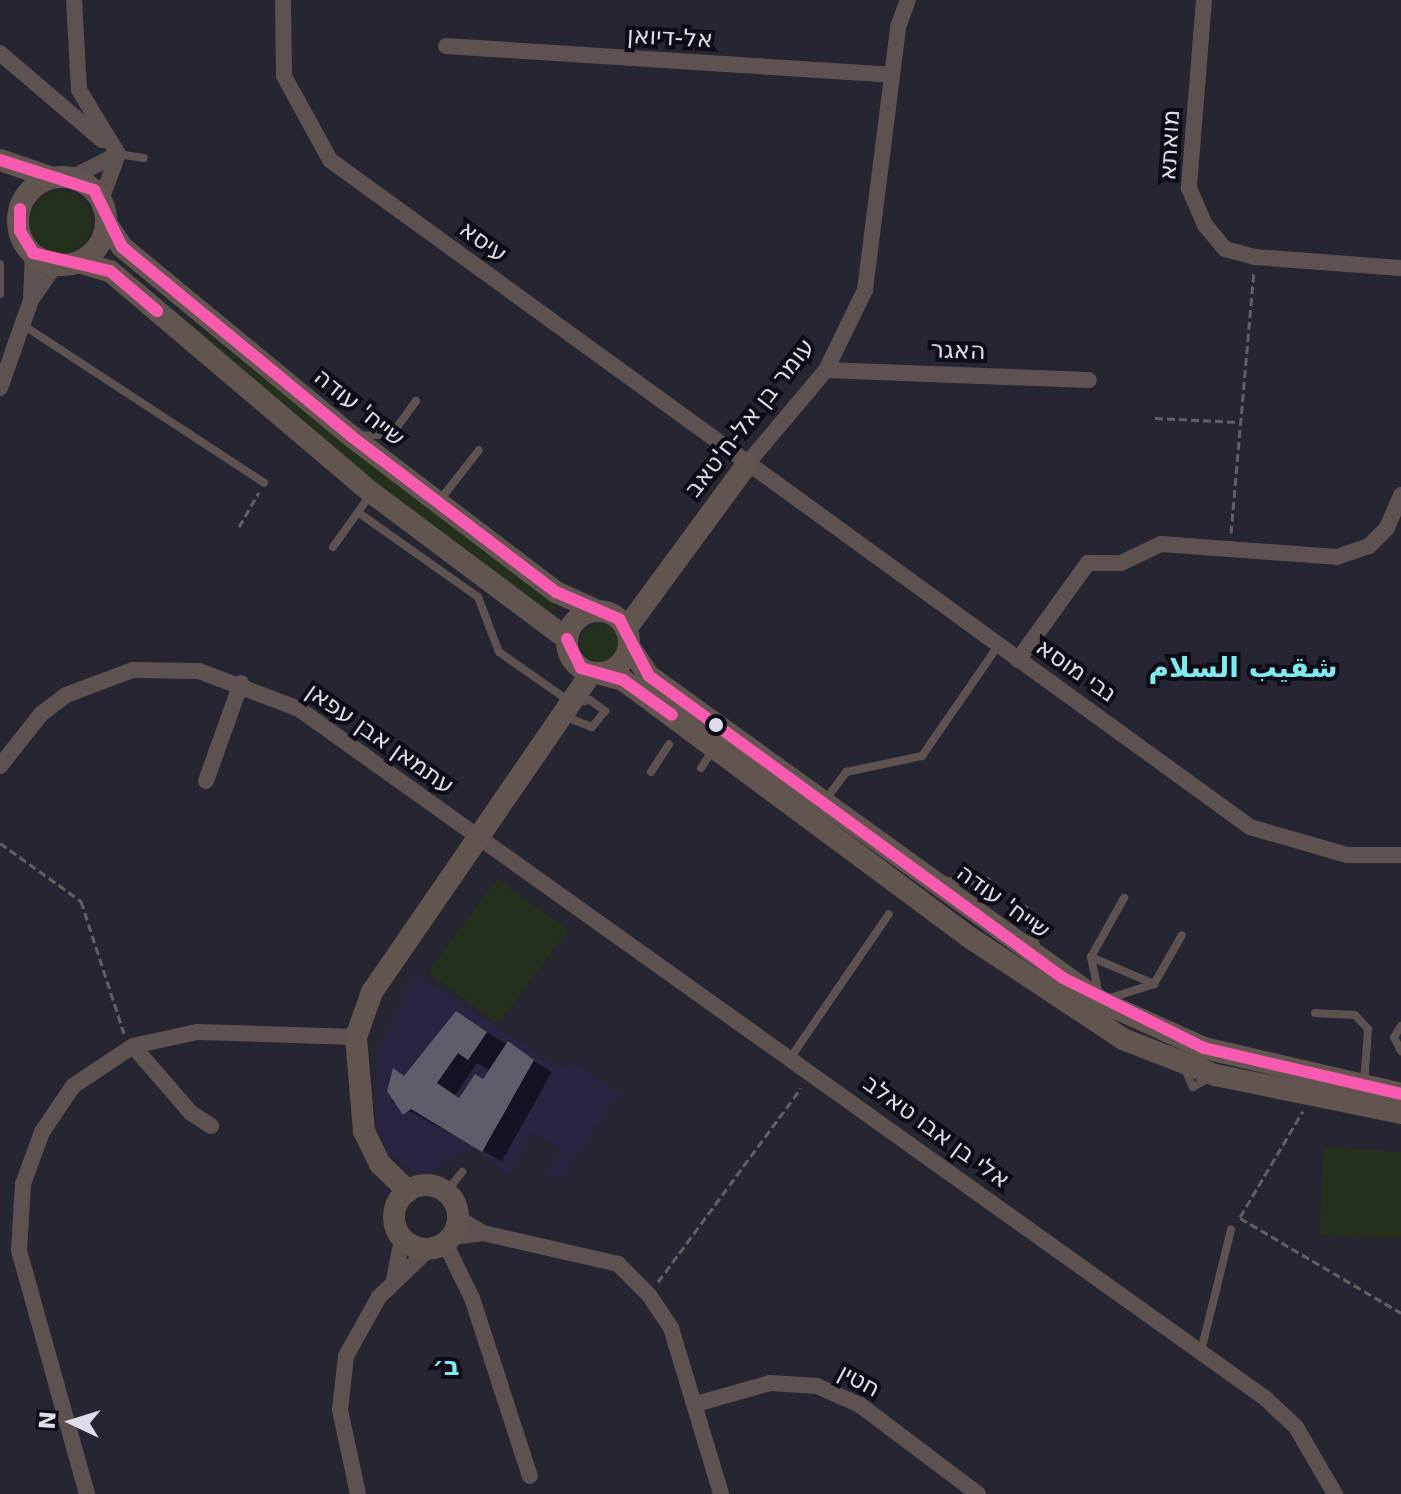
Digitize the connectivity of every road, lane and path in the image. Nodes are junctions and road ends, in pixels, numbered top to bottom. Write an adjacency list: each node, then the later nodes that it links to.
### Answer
1 (74, 0): 8 (street)
2 (283, 0): 32 (street, עיסא)
3 (908, 0): 7 (street, עומר בן אל-ח'טאב)
4 (1204, 0): 17 (street, מואתא)
5 (446, 46): 7 (street, אל-דיואן)
6 (0, 53): 8 (street)
7 (892, 75): 24 (street, עומר בן אל-ח'טאב)
8 (118, 154): 9 (lane); 11 (street); 13 (street)
9 (144, 158)
10 (0, 160): 11 (main road)
11 (62, 178): 13 (main road); 14 (main road)
12 (0, 198): 14 (main road)
13 (101, 200): 15 (main road)
14 (20, 209): 16 (main road)
15 (106, 223): 18 (main road); 30 (main road, שייח' עודה)
16 (33, 253): 18 (main road); 22 (street)
17 (1255, 257): 20 (street, מואתא); 29 (path)
18 (67, 263): 22 (street); 34 (main road)
19 (0, 264): 21 (lane)
20 (1401, 268)
21 (0, 294)
22 (31, 300): 23 (street)
23 (22, 325): 26 (street); 33 (lane)
24 (826, 370): 25 (street, האגר); 32 (street, עומר בן אל-ח'טאב)
25 (1089, 380)
26 (0, 388)
27 (416, 401): 30 (lane)
28 (1155, 418): 29 (path)
29 (1239, 422): 40 (path)
30 (351, 436): 36 (main road, שייח' עודה)
31 (479, 450): 36 (lane)
32 (747, 464): 42 (main road, עומר בן אל-ח'טאב); 47 (street, נבי מוסא)
33 (264, 483): 38 (path)
34 (372, 493): 37 (lane); 41 (main road)
35 (1401, 495): 40 (street)
36 (437, 504): 45 (main road, שייח' עודה)
37 (359, 513): 39 (lane); 44 (lane)
38 (239, 527)
39 (333, 547)
40 (1230, 549): 49 (street)
41 (478, 572): 43 (main road); 44 (lane)
42 (661, 575): 45 (main road, עומר בן אל-ח'טאב); 46 (main road, עומר בן אל-ח'טאב)
43 (503, 590): 44 (lane); 48 (main road)
44 (478, 597): 52 (lane)
45 (603, 612): 46 (main road); 48 (main road)
46 (628, 638): 50 (main road); 59 (main road, שייח' עודה)
47 (998, 646): 49 (street, נבי מוסא); 59 (lane)
48 (570, 649): 50 (main road); 52 (main road)
49 (1018, 660): 62 (street, נבי מוסא)
50 (596, 674): 52 (main road); 54 (main road, שייח' עודה)
51 (241, 683): 55 (street, עתמאן אבן עפאן); 58 (street); 60 (street, עתמאן אבן עפאן)
52 (568, 710): 52 (lane); 60 (main road)
53 (669, 744): 57 (lane)
54 (715, 747): 56 (lane); 82 (main road, שייח' עודה)
55 (0, 766)
56 (701, 768)
57 (651, 772)
58 (206, 781)
59 (823, 803): 63 (main road, שייח' עודה)
60 (479, 838): 75 (main road); 78 (street, אלי בן אבו טאלב)
61 (0, 843): 76 (path)
62 (1401, 855)
63 (931, 881): 64 (lane); 70 (main road, שייח' עודה)
64 (987, 881)
65 (1124, 898): 69 (lane)
66 (1025, 909): 70 (lane)
67 (889, 914): 78 (lane)
68 (1182, 935): 71 (lane)
69 (1091, 957): 71 (lane); 72 (lane)
70 (1041, 962): 72 (main road, שייח' עודה)
71 (1154, 984): 72 (lane)
72 (1100, 1001): 80 (main road, שייח' עודה)
73 (1315, 1013): 80 (lane)
74 (1401, 1026): 77 (lane)
75 (356, 1037): 76 (street); 86 (main road)
76 (133, 1046): 84 (street); 98 (street)
77 (1401, 1051)
78 (791, 1057): 79 (street, אלי בן אבו טאלב)
79 (812, 1072): 93 (path); 95 (street, אלי בן אבו טאלב)
80 (1363, 1087): 81 (main road, שייח' עודה)
81 (1401, 1094)
82 (1305, 1097): 83 (main road, שייח' עודה); 88 (path)
83 (1401, 1113)
84 (211, 1126)
85 (462, 1172): 87 (lane)
86 (408, 1191): 87 (main road); 91 (main road)
87 (446, 1192): 90 (main road)
88 (1240, 1218): 89 (path); 94 (path)
89 (1231, 1230): 95 (lane)
90 (446, 1237): 91 (main road); 92 (street); 93 (street); 97 (street)
91 (402, 1239): 92 (street)
92 (394, 1280): 99 (street)
93 (649, 1295): 96 (street)
94 (1401, 1313)
95 (1201, 1352): 102 (street, אלי בן אבו טאלב)
96 (696, 1404): 100 (street); 101 (street, חטין)
97 (530, 1476)
98 (87, 1494)
99 (358, 1494)
100 (721, 1494)
101 (978, 1494)
102 (1335, 1494)

